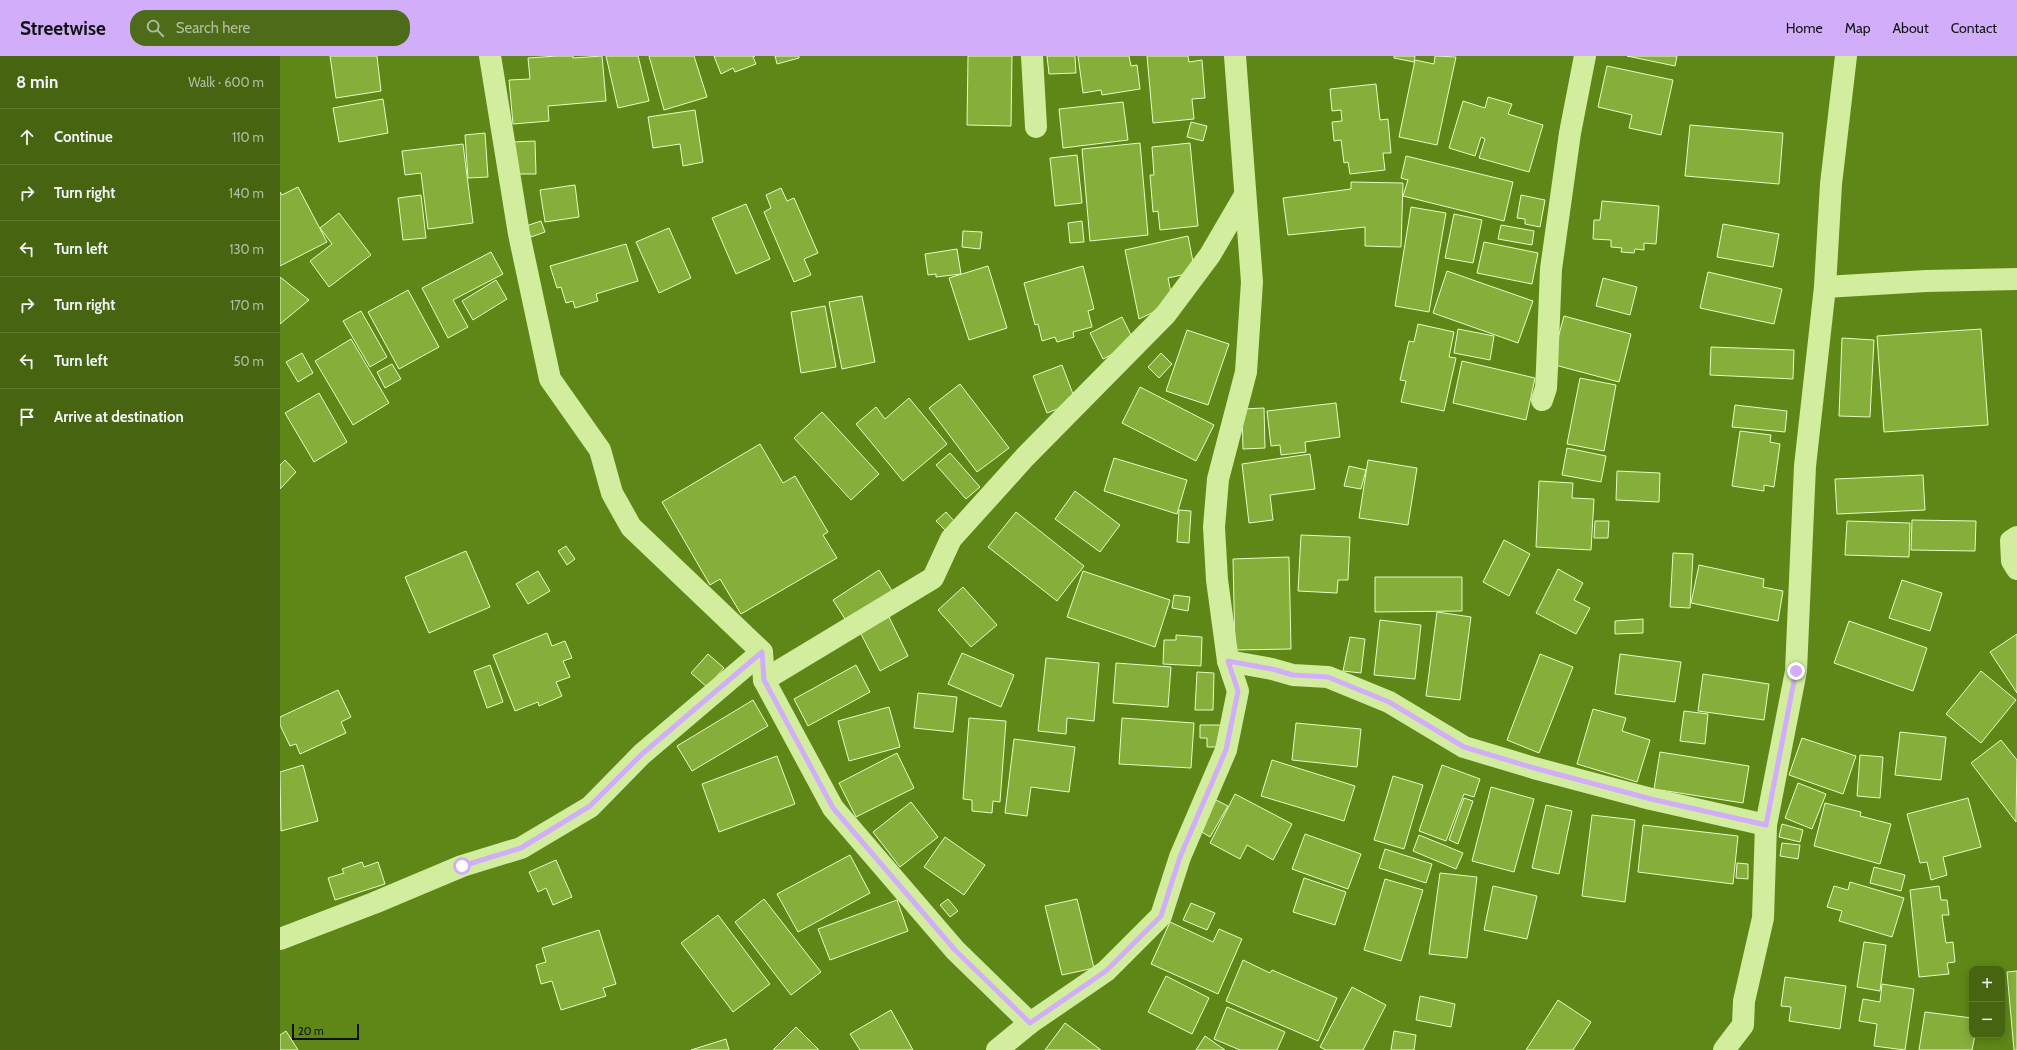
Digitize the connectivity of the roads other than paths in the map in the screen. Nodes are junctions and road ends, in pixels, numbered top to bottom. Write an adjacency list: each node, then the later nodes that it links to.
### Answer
1 (490, 56): 13 (street)
2 (1032, 56): 6 (street)
3 (1235, 56): 7 (street)
4 (1586, 56): 10 (street)
5 (1846, 56): 9 (street)
6 (1036, 127)
7 (1245, 195): 14 (street); 15 (street)
8 (2017, 279): 9 (street)
9 (1825, 287): 16 (street)
10 (1542, 400)
11 (2017, 537): 12 (street)
12 (2017, 569)
13 (762, 652): 15 (street); 17 (street)
14 (1228, 661): 16 (street); 18 (street)
15 (764, 680): 18 (street)
16 (1766, 825): 20 (street)
17 (280, 939)
18 (1030, 1023): 19 (street)
19 (1010, 1047)
20 (1724, 1050)

